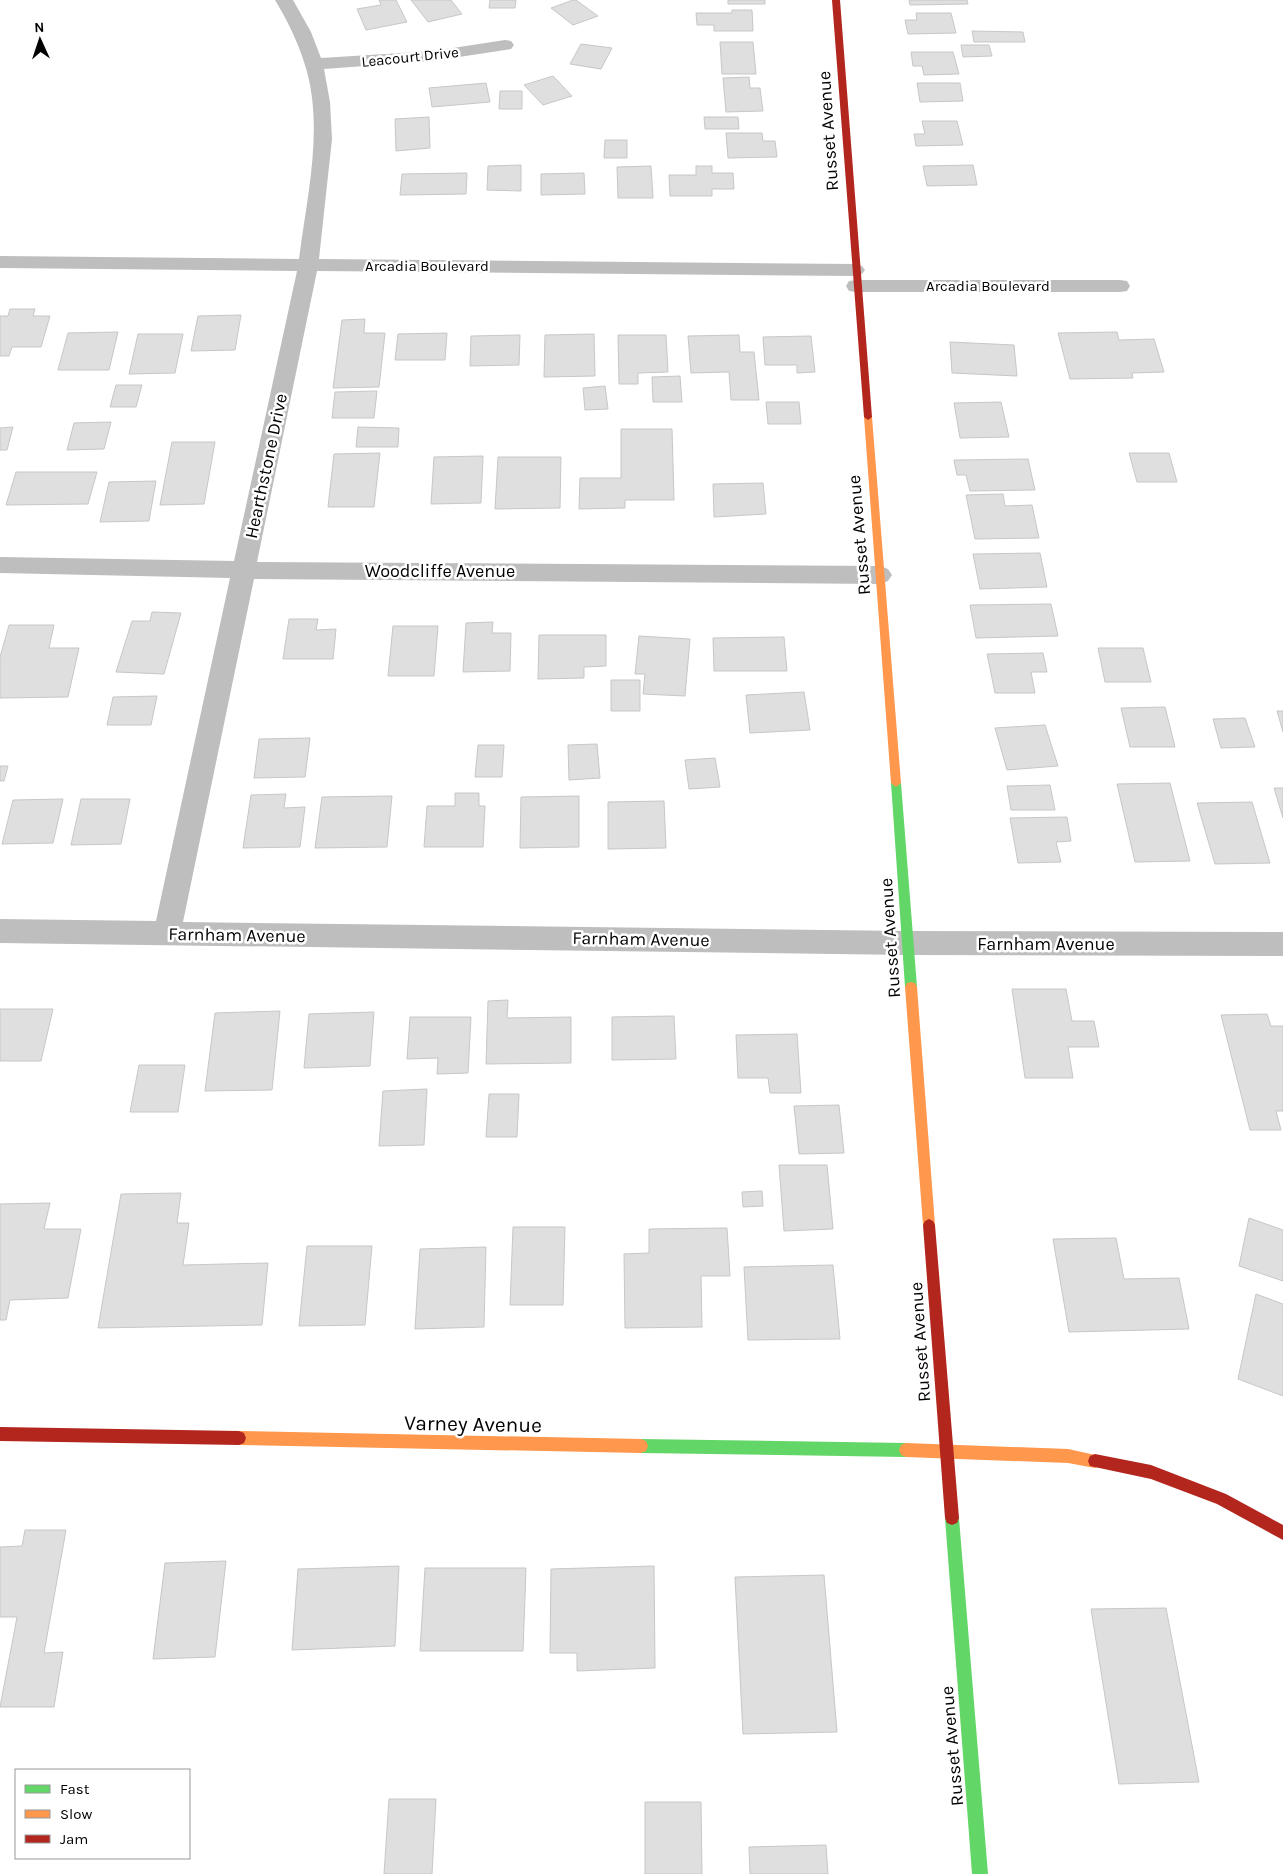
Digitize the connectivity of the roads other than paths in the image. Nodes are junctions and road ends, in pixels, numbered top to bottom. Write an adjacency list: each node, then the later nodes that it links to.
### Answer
1 (284, 0): 4 (street, Hearthstone Drive)
2 (836, 0): 7 (street, Russet Avenue)
3 (505, 45): 4 (street, Leacourt Drive)
4 (314, 64): 6 (street, Hearthstone Drive)
5 (0, 262): 6 (street, Arcadia Boulevard)
6 (308, 266): 7 (street, Arcadia Boulevard); 10 (street, Hearthstone Drive)
7 (855, 278): 8 (street, Arcadia Boulevard); 11 (street, Russet Avenue)
8 (1120, 286)
9 (0, 565): 10 (street, Woodcliffe Avenue)
10 (244, 570): 11 (street, Woodcliffe Avenue); 13 (street, Hearthstone Drive)
11 (880, 575): 14 (street, Russet Avenue)
12 (0, 931): 13 (street, Farnham Avenue)
13 (167, 934): 14 (street, Farnham Avenue)
14 (908, 943): 15 (street, Farnham Avenue); 17 (street, Russet Avenue)
15 (1283, 944)
16 (0, 1434): 17 (street, Varney Avenue)
17 (946, 1451): 18 (street, Varney Avenue); 19 (street, Russet Avenue)
18 (1283, 1533)
19 (980, 1874)

